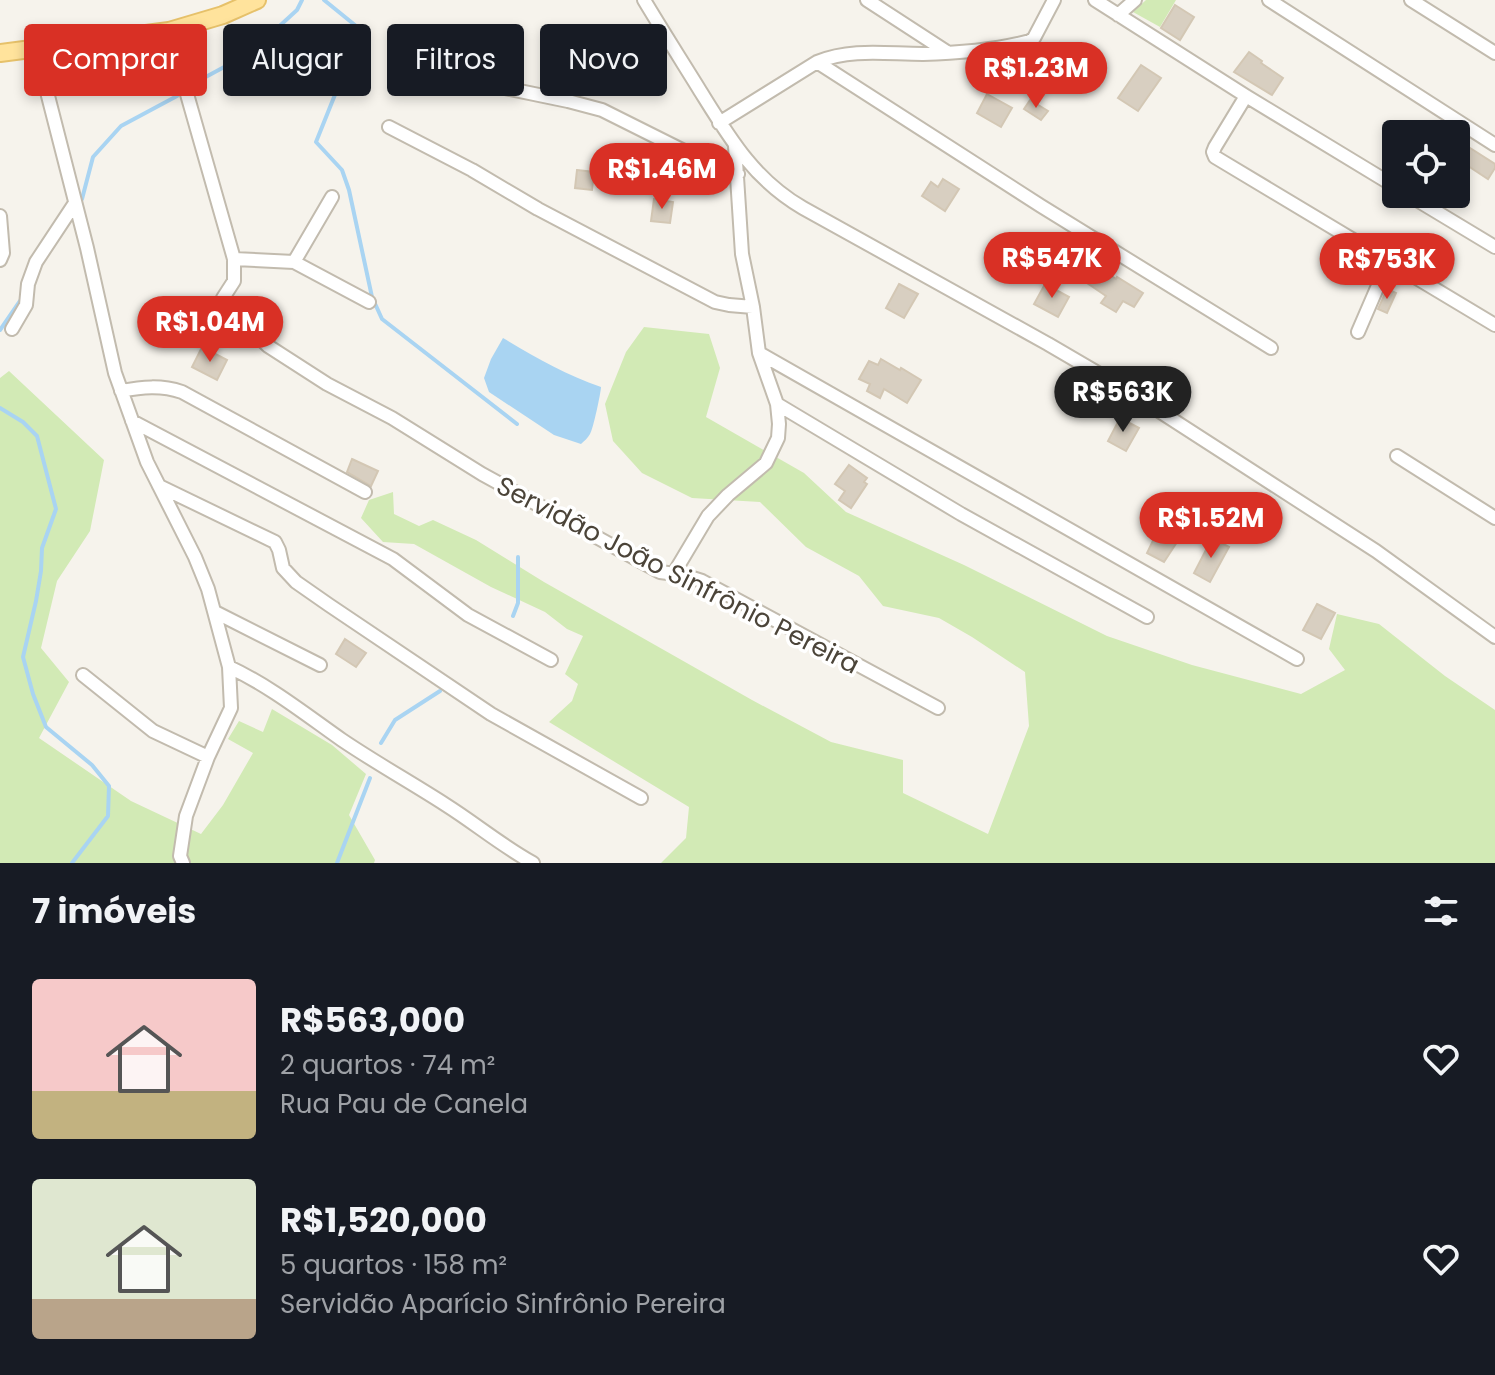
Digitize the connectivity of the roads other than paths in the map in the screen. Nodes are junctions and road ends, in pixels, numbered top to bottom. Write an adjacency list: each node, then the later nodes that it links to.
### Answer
1 (257, 0): 10 (main road)
2 (644, 0): 20 (street)
3 (867, 0): 12 (street)
4 (1054, 0): 12 (street)
5 (1095, 0): 9 (street)
6 (1135, 0): 9 (street)
7 (1269, 0): 22 (street)
8 (1411, 0): 14 (street)
9 (1118, 15): 19 (street)
10 (198, 24)
11 (24, 50): 13 (main road)
12 (947, 52): 15 (street)
13 (0, 53)
14 (1495, 53)
15 (817, 62): 20 (street); 40 (street)
16 (524, 92): 24 (street)
17 (48, 96): 27 (street)
18 (188, 96): 31 (street, Servidão João Sinfrônio Pereira)
19 (1246, 96): 25 (street); 34 (street)
20 (719, 123): 23 (street)
21 (389, 127): 36 (street)
22 (1495, 145)
23 (735, 146): 24 (street); 52 (street)
24 (738, 174): 36 (street)
25 (1382, 179)
26 (332, 197): 33 (street)
27 (75, 203): 38 (street); 42 (street)
28 (1430, 208): 30 (street)
29 (0, 216): 32 (street)
30 (1495, 247)
31 (234, 259): 33 (street); 49 (street, Servidão João Sinfrônio Pereira)
32 (0, 260)
33 (294, 262): 35 (street)
34 (1391, 262): 37 (street); 39 (street)
35 (369, 302)
36 (753, 307): 41 (street)
37 (1495, 325)
38 (12, 329)
39 (1358, 332)
40 (1271, 348)
41 (759, 353): 43 (street); 53 (street)
42 (121, 391): 44 (street); 47 (street)
43 (777, 404): 49 (street); 51 (street)
44 (132, 421): 46 (street); 54 (street)
45 (1397, 456): 48 (street)
46 (159, 486): 50 (street); 60 (street)
47 (365, 492)
48 (1495, 518)
49 (674, 573): 58 (street, Servidão João Sinfrônio Pereira)
50 (215, 612): 55 (street); 56 (street)
51 (1147, 617)
52 (1495, 637)
53 (1297, 659)
54 (551, 660)
55 (320, 665)
56 (229, 667): 59 (street); 62 (street)
57 (83, 675): 59 (street)
58 (938, 708)
59 (208, 757): 61 (street)
60 (641, 798)
61 (183, 863)
62 (533, 863)

